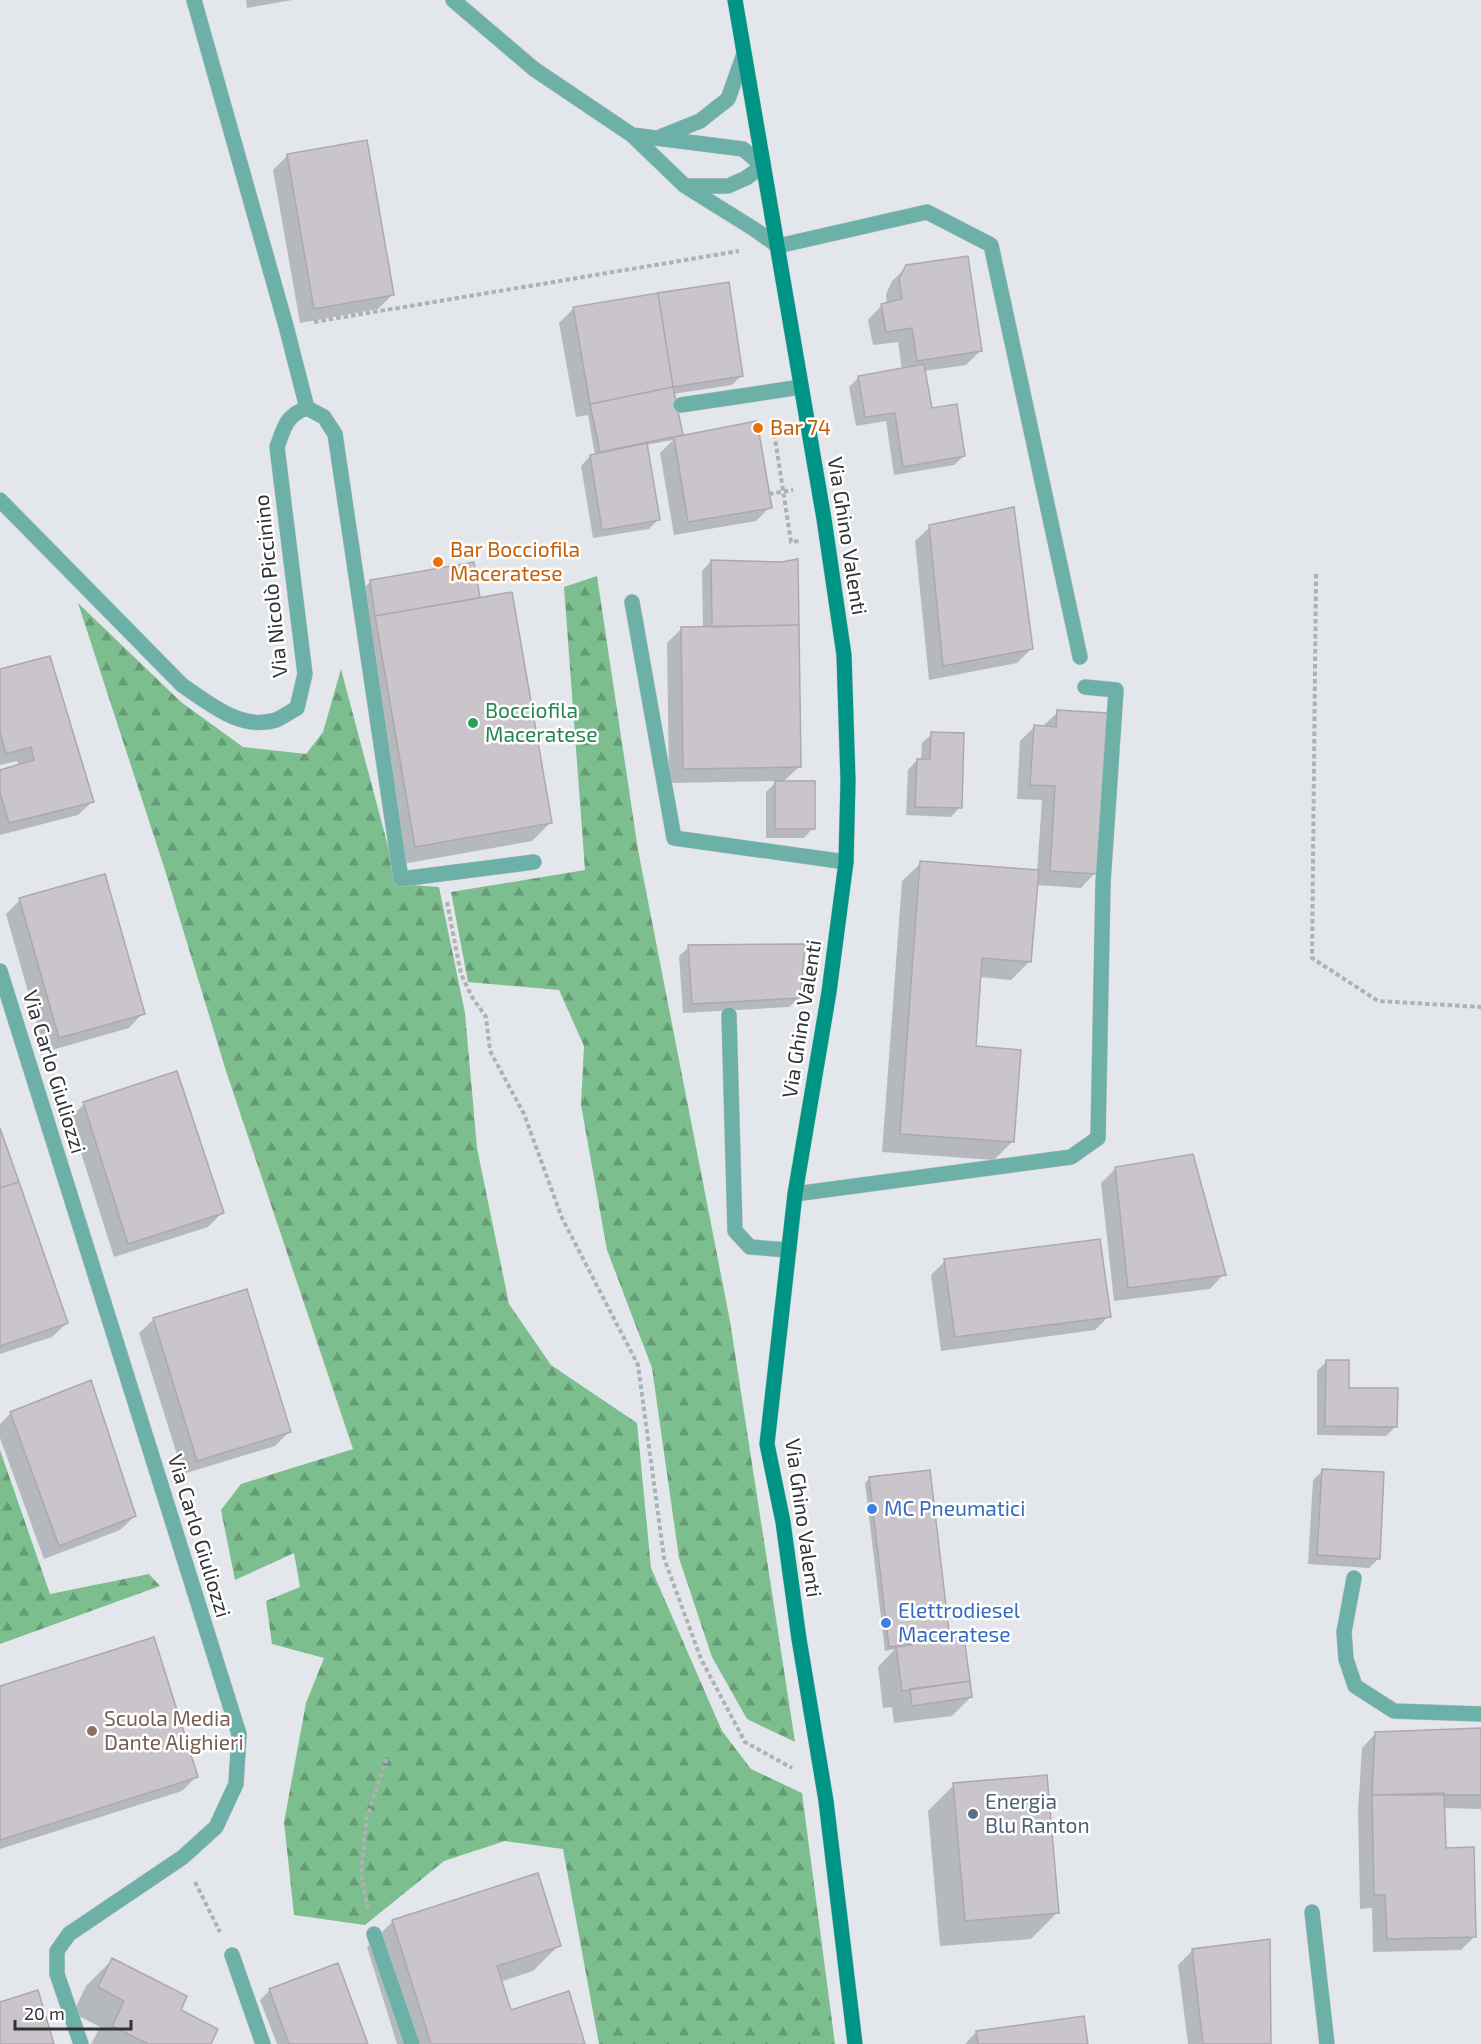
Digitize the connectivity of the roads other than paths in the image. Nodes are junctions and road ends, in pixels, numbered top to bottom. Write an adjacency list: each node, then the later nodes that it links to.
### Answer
1 (194, 0): 12 (street)
2 (453, 0): 5 (street)
3 (735, 0): 4 (main road, Via Ghino Valenti)
4 (744, 54): 6 (street); 7 (main road, Via Ghino Valenti)
5 (632, 135): 6 (street); 8 (street)
6 (660, 137): 7 (street)
7 (763, 166): 8 (street); 9 (main road, Via Ghino Valenti)
8 (685, 186): 9 (street)
9 (777, 246): 10 (main road, Via Ghino Valenti); 15 (street)
10 (801, 387): 11 (street); 18 (main road, Via Ghino Valenti)
11 (681, 405)
12 (307, 408): 13 (street, Via Nicolò Piccinino); 17 (street)
13 (0, 500)
14 (632, 602): 18 (street)
15 (1080, 657)
16 (1085, 687): 21 (street)
17 (534, 862)
18 (846, 862): 21 (main road, Via Ghino Valenti)
19 (0, 971): 28 (street, Via Carlo Giuliozzi)
20 (729, 1015): 22 (street)
21 (795, 1194): 22 (main road, Via Ghino Valenti)
22 (789, 1250): 31 (main road, Via Ghino Valenti)
23 (1354, 1578): 24 (street)
24 (1481, 1714)
25 (1312, 1912): 32 (street)
26 (374, 1934): 30 (street)
27 (232, 1955): 29 (street)
28 (81, 2044)
29 (263, 2044)
30 (412, 2044)
31 (855, 2044)
32 (1327, 2044)

